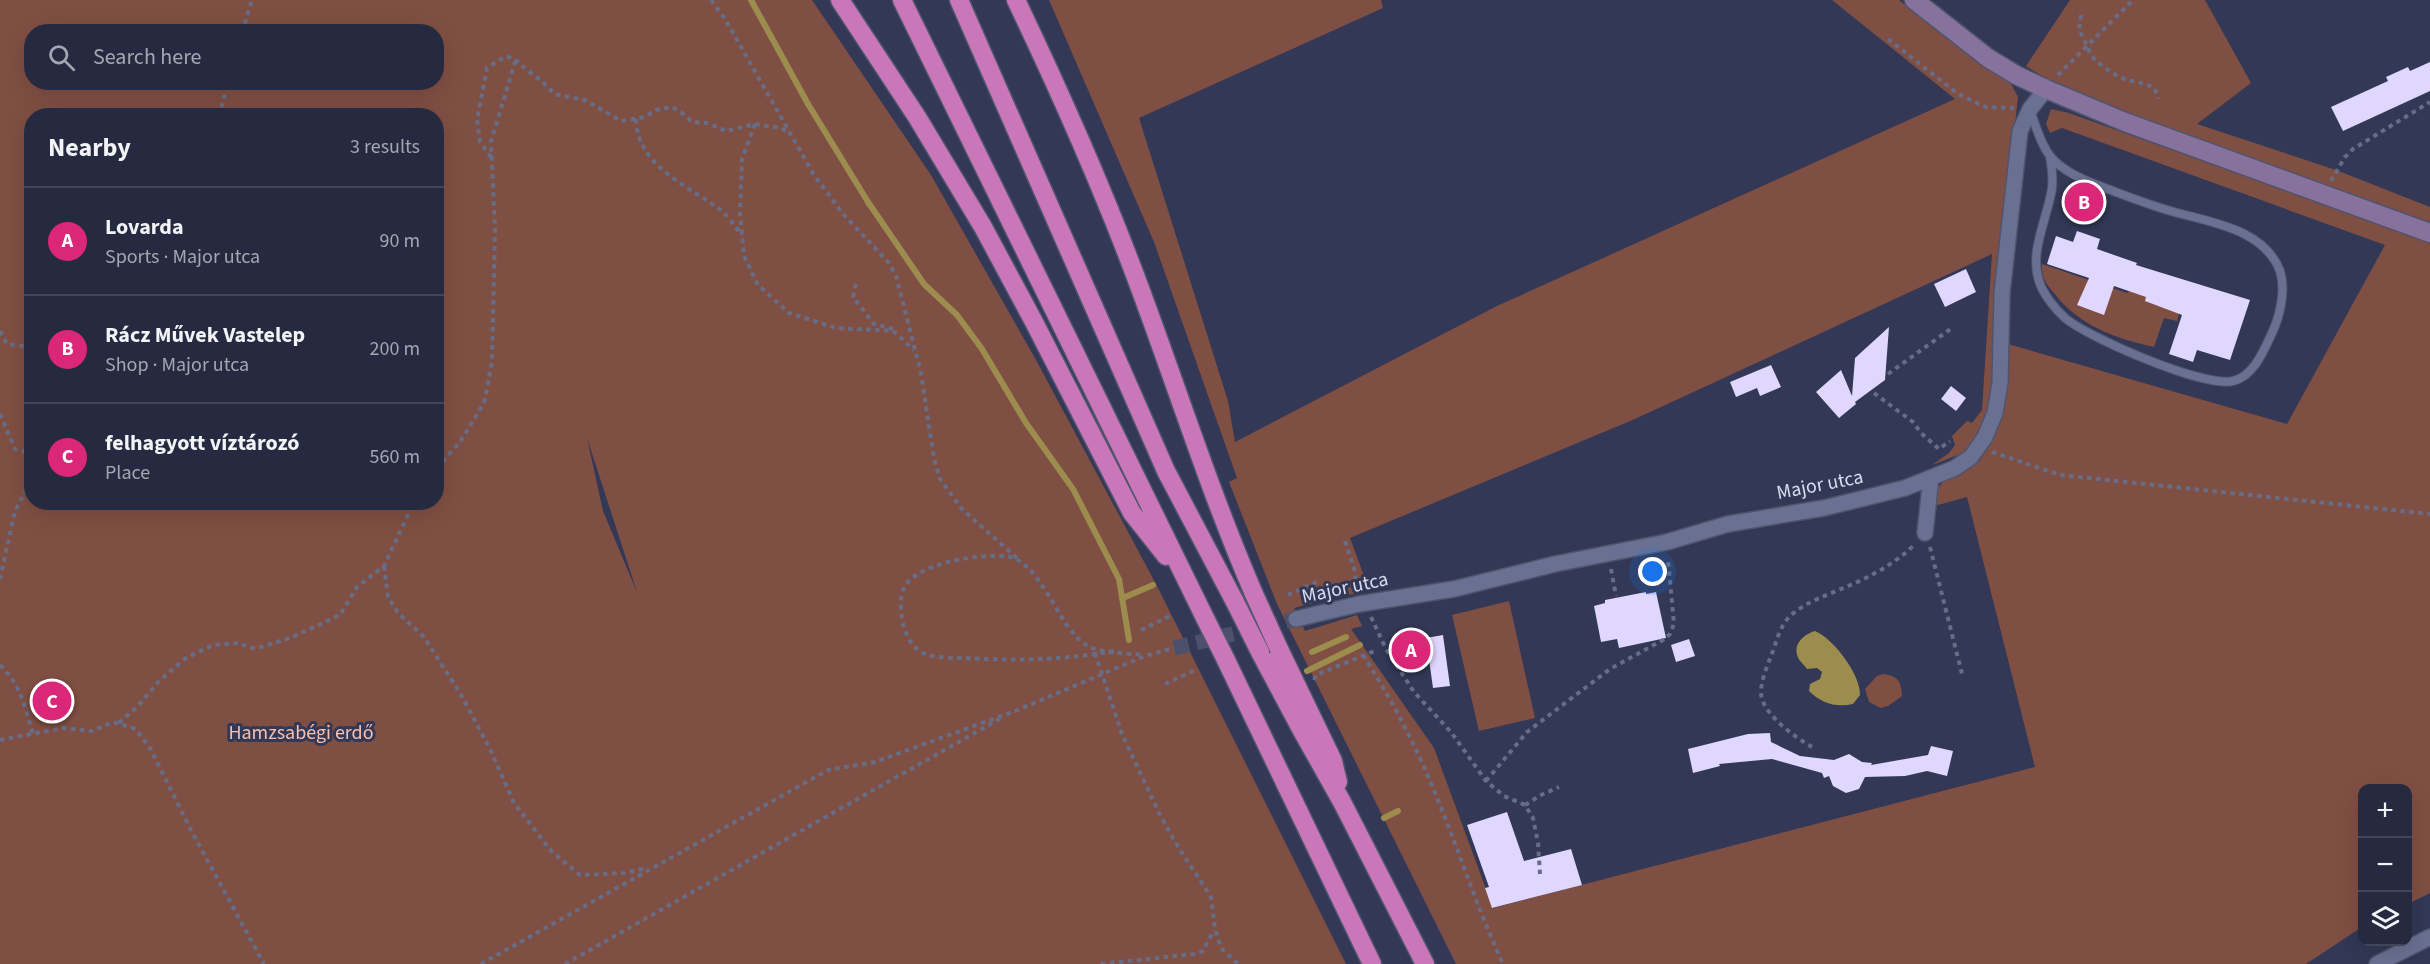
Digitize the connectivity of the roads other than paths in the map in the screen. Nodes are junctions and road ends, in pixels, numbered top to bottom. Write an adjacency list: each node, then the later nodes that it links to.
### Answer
1 (840, 0): 12 (highway)
2 (902, 0): 12 (highway)
3 (959, 0): 14 (highway, bridge)
4 (1017, 0): 14 (highway, bridge)
5 (1914, 0): 6 (main road)
6 (2046, 89): 7 (street, Major utca); 9 (main road)
7 (2030, 109): 8 (lane); 10 (street, Major utca)
8 (2050, 156): 8 (lane)
9 (2430, 233)
10 (1931, 478): 11 (street); 13 (street, Major utca)
11 (1925, 533)
12 (1189, 585): 16 (highway, bridge)
13 (1296, 619)
14 (1270, 650): 17 (highway)
15 (2430, 937): 18 (street)
16 (1372, 964)
17 (1425, 964)
18 (2377, 964)

